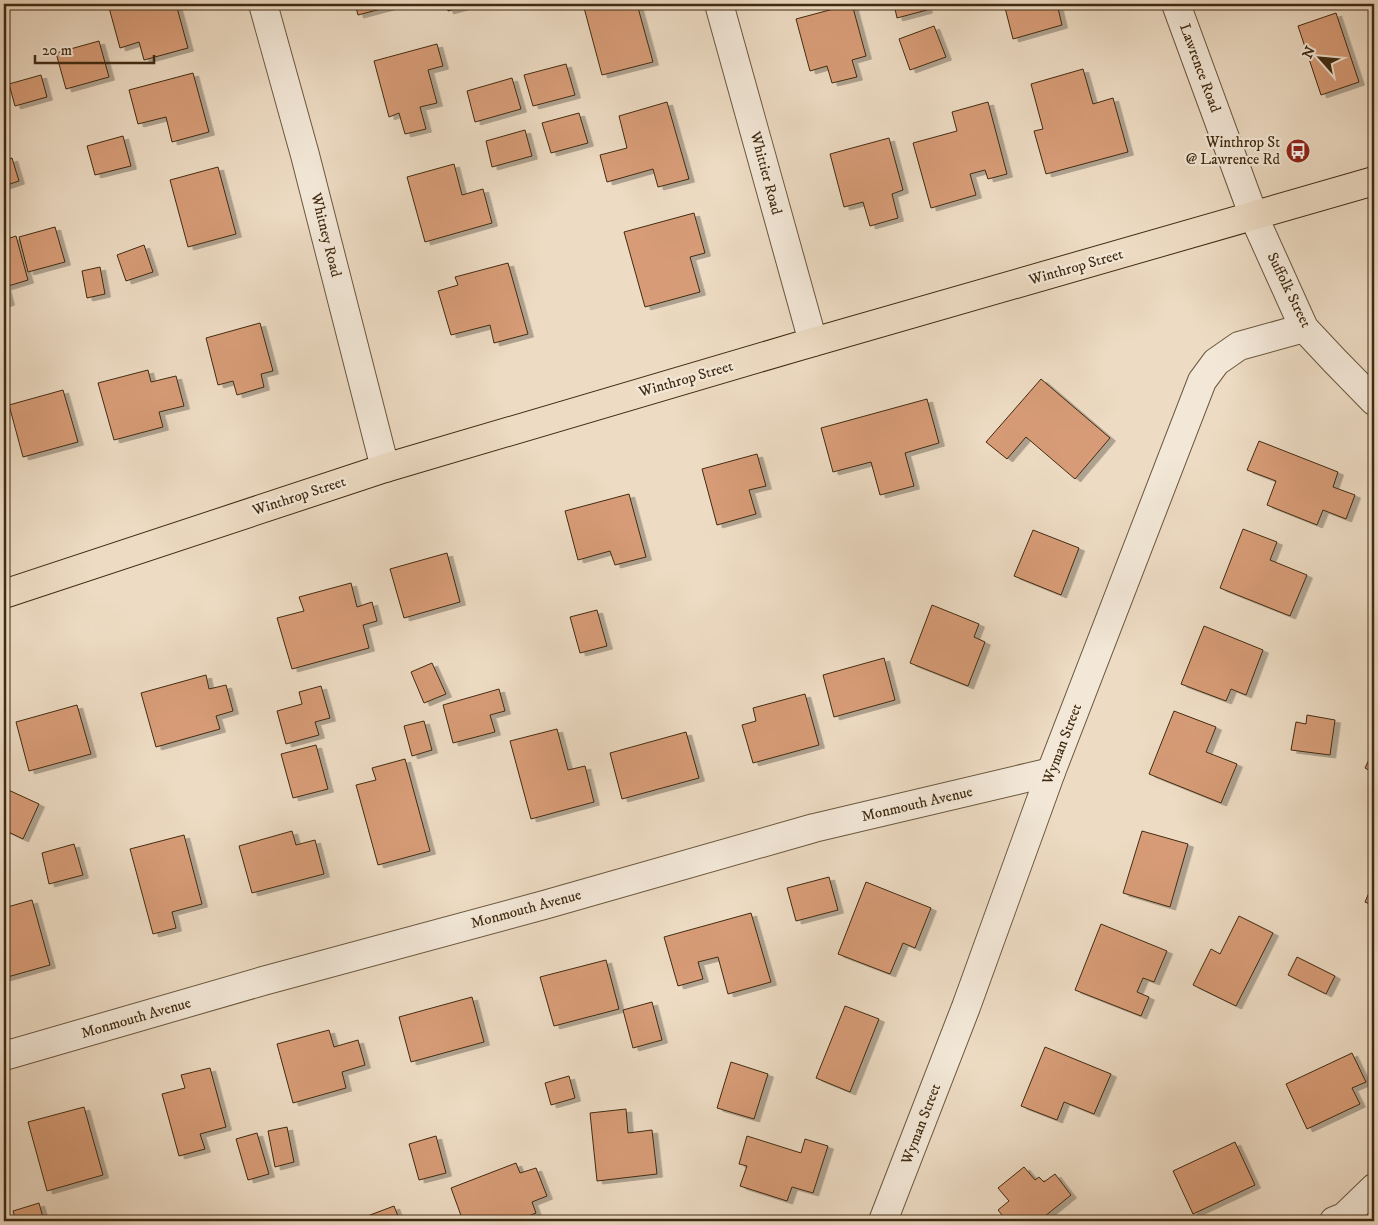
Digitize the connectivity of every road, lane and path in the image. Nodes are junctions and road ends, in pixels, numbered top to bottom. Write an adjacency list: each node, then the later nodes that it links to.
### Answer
1 (263, 4): 9 (street, Whitney Road)
2 (719, 4): 7 (street, Whittier Road)
3 (1176, 4): 5 (street, Lawrence Road)
4 (1374, 182): 5 (main road, Winthrop Street)
5 (1254, 217): 6 (street, Suffolk Street); 7 (main road, Winthrop Street)
6 (1304, 328): 8 (street, Suffolk Street); 11 (street, Wyman Street)
7 (812, 342): 9 (main road, Winthrop Street)
8 (1374, 401)
9 (386, 468): 10 (main road, Winthrop Street)
10 (4, 594)
11 (1051, 772): 12 (street, Monmouth Avenue); 14 (street, Wyman Street)
12 (4, 1056)
13 (1374, 1188): 15 (street)
14 (883, 1221)
15 (1334, 1221)

